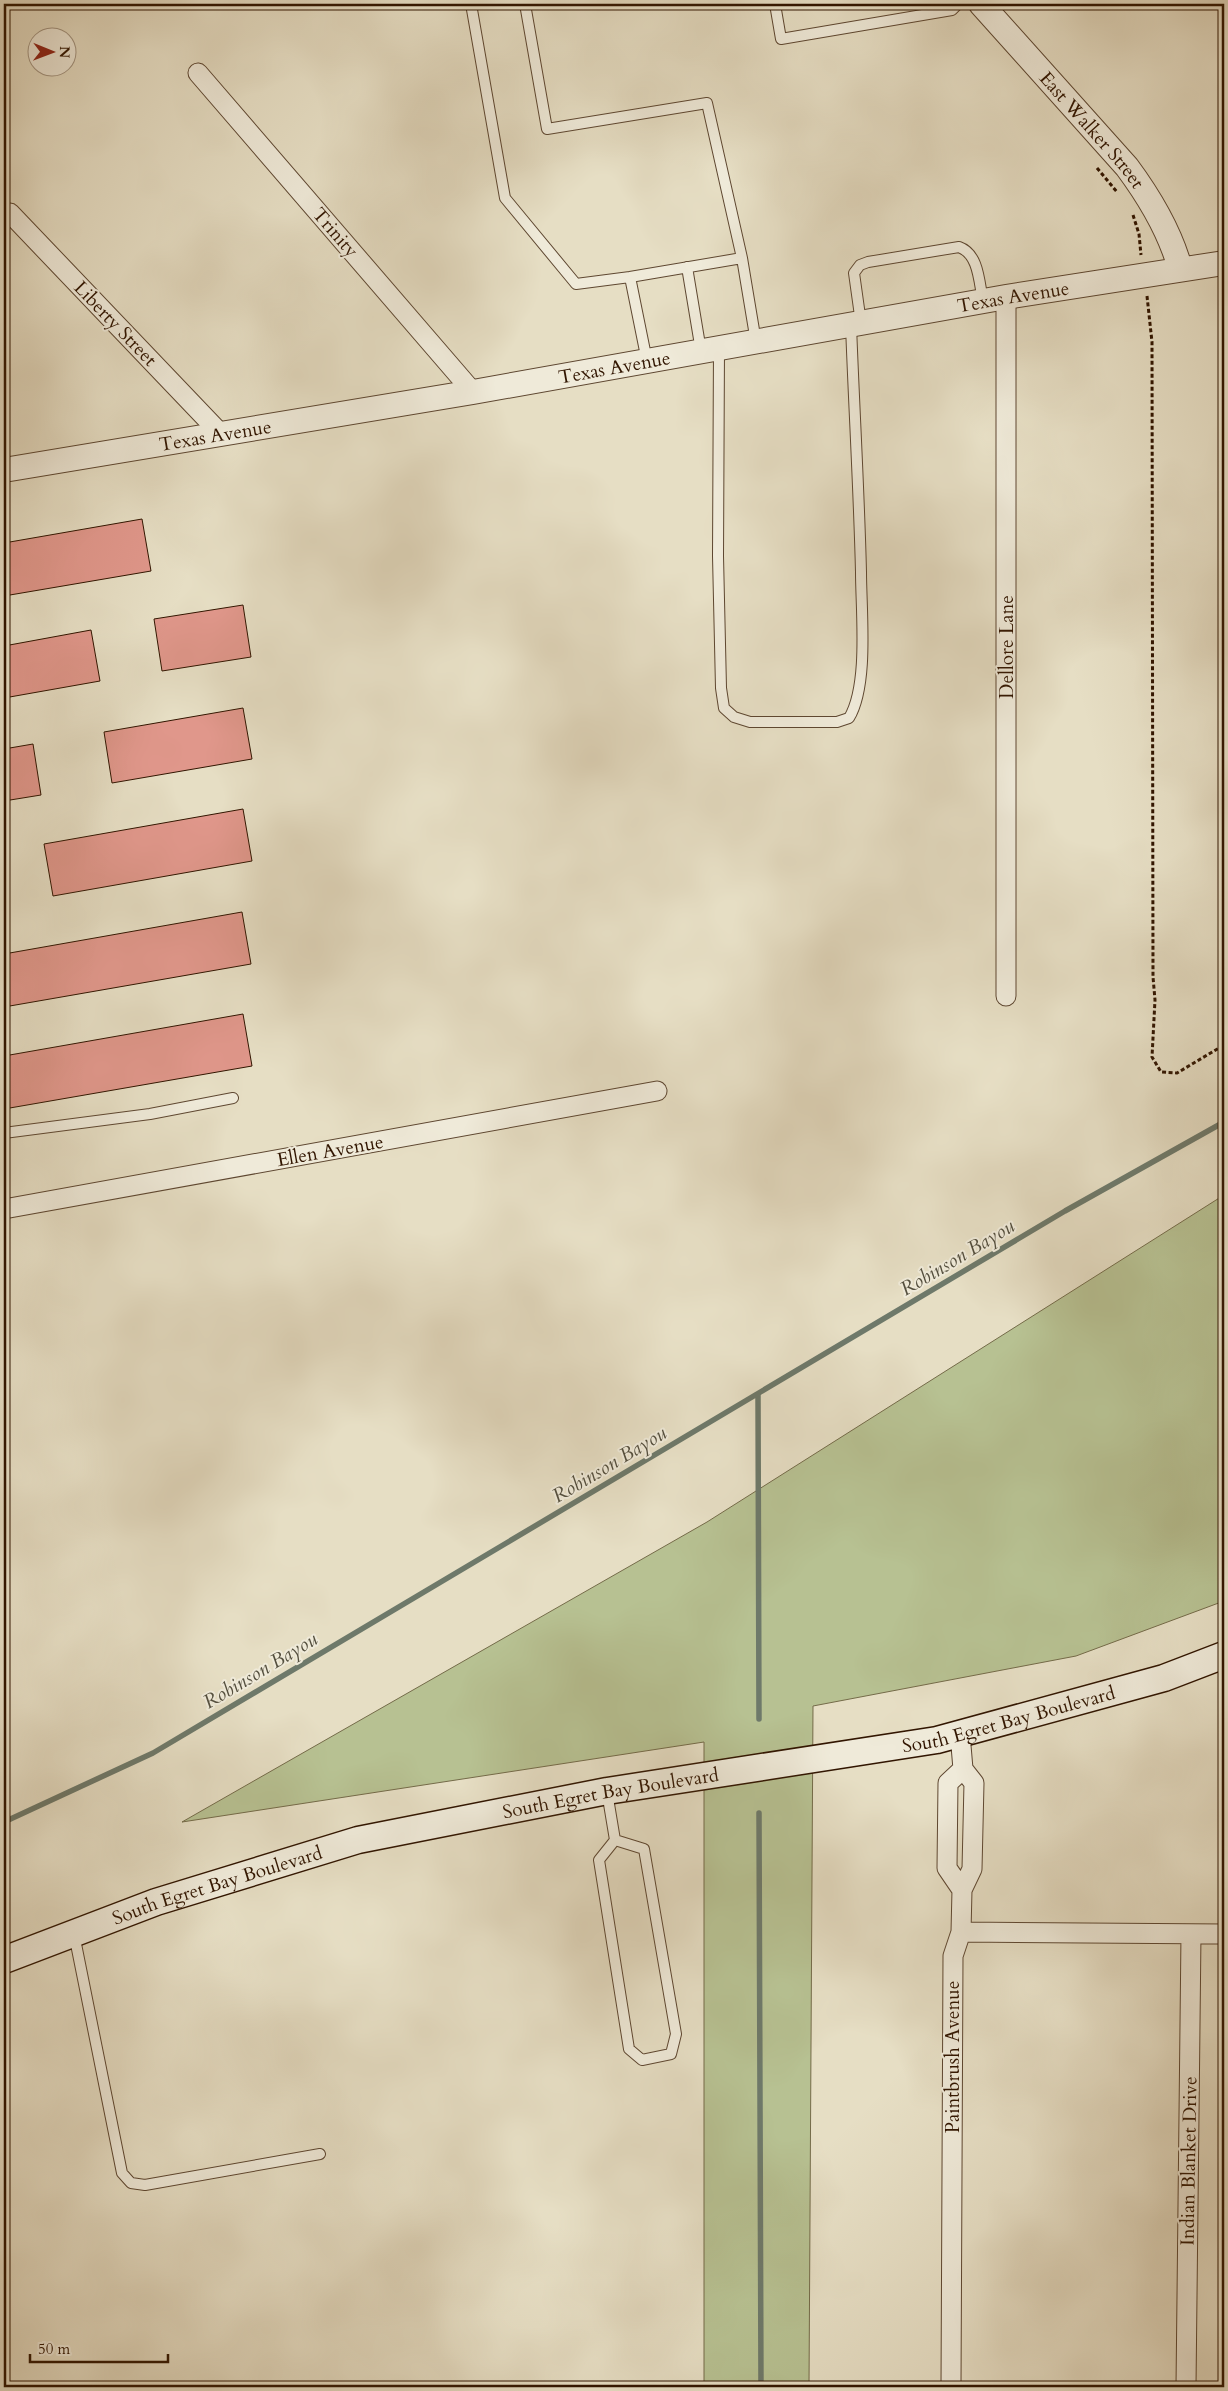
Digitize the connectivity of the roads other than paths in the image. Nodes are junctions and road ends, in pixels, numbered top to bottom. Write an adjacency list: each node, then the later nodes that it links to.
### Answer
1 (471, 4): 12 (lane)
2 (525, 4): 8 (lane)
3 (775, 4): 4 (lane)
4 (958, 4)
5 (981, 4): 11 (street, East Walker Street)
6 (198, 73): 19 (street, Trinity)
7 (10, 213): 20 (street, Liberty Street)
8 (742, 258): 10 (lane); 16 (lane)
9 (1224, 263): 11 (street, Texas Avenue)
10 (687, 267): 12 (lane); 17 (lane)
11 (1180, 268): 13 (street, Texas Avenue)
12 (630, 277): 18 (lane)
13 (1006, 297): 14 (street, Texas Avenue); 22 (street, Dellore Lane)
14 (983, 301): 15 (street, Texas Avenue); 15 (lane)
15 (856, 324): 16 (street, Texas Avenue); 17 (lane)
16 (756, 342): 17 (street, Texas Avenue)
17 (710, 350): 18 (street, Texas Avenue)
18 (647, 361): 19 (street, Texas Avenue)
19 (473, 392): 20 (street, Texas Avenue)
20 (221, 434): 21 (street, Texas Avenue)
21 (4, 470)
22 (1006, 996)
23 (657, 1090): 26 (street, Ellen Avenue)
24 (233, 1098): 25 (lane)
25 (4, 1133)
26 (4, 1209)
27 (1224, 1655): 28 (main road, South Egret Bay Boulevard)
28 (960, 1734): 29 (street, Paintbrush Avenue); 30 (main road, South Egret Bay Boulevard)
29 (963, 1769): 32 (street, Paintbrush Avenue); 32 (street)
30 (607, 1791): 31 (lane); 34 (main road, South Egret Bay Boulevard)
31 (615, 1840): 31 (lane)
32 (962, 1890): 33 (street, Paintbrush Avenue)
33 (961, 1932): 35 (street); 39 (street, Paintbrush Avenue)
34 (74, 1934): 37 (main road, South Egret Bay Boulevard); 38 (lane)
35 (1191, 1934): 36 (street); 40 (street, Indian Blanket Drive)
36 (1224, 1934)
37 (4, 1960)
38 (320, 2154)
39 (951, 2387)
40 (1186, 2387)

